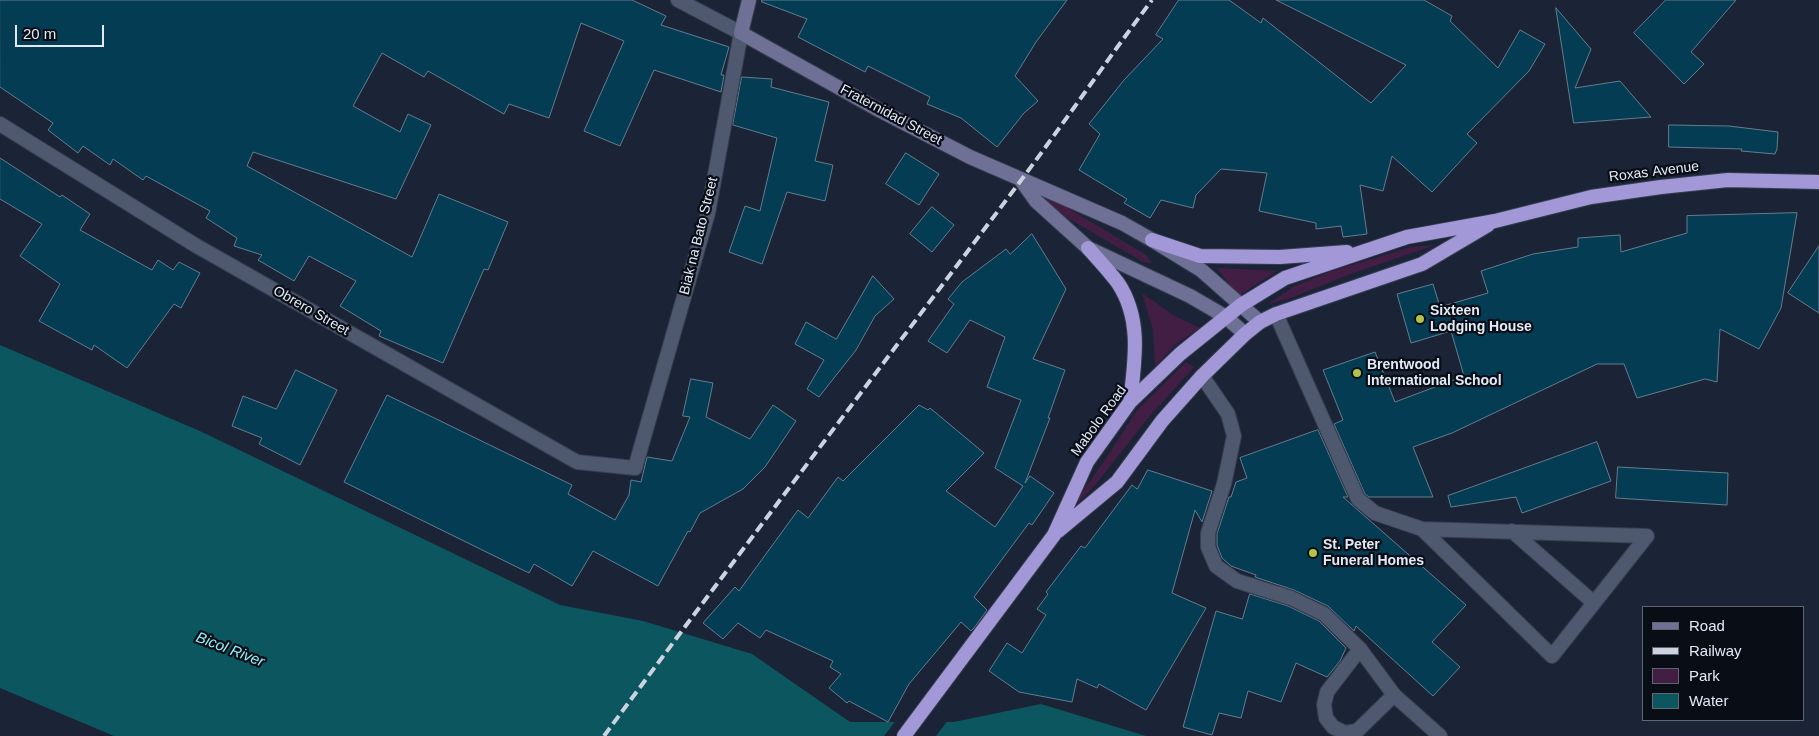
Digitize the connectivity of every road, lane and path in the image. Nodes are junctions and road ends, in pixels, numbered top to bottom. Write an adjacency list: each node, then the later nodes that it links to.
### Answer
1 (678, 0): 3 (street, Fraternidad Street)
2 (749, 0): 3 (main road, Biak na Bato Street)
3 (741, 33): 5 (main road, Fraternidad Street); 18 (street, Biak na Bato Street)
4 (0, 124): 18 (street, Obrero Street)
5 (1022, 180): 8 (main road, Fraternidad Street); 9 (main road)
6 (1819, 182): 7 (highway, Roxas Avenue)
7 (1495, 221): 10 (highway, Roxas Avenue); 12 (highway, Roxas Avenue)
8 (1152, 240): 10 (highway); 11 (main road, Fraternidad Street)
9 (1088, 248): 13 (main road); 17 (highway)
10 (1370, 250): 11 (highway, Roxas Avenue)
11 (1241, 305): 13 (highway, Mabolo Road); 14 (main road, Fraternidad Street)
12 (1276, 314): 14 (highway, Roxas Avenue); 19 (street)
13 (1226, 316): 15 (main road); 17 (highway, Mabolo Road)
14 (1260, 322): 15 (highway, Roxas Avenue)
15 (1244, 334): 16 (highway, Mabolo Road)
16 (1202, 376): 21 (highway, Mabolo Road); 23 (street)
17 (1130, 402): 21 (highway, Mabolo Road)
18 (635, 468)
19 (1422, 529): 20 (street); 22 (street)
20 (1512, 531): 22 (street); 22 (street)
21 (1054, 535): 25 (highway, Mabolo Road)
22 (1594, 603)
23 (1360, 648): 24 (street); 24 (street)
24 (1394, 695): 26 (street)
25 (904, 736)
26 (1440, 736)

